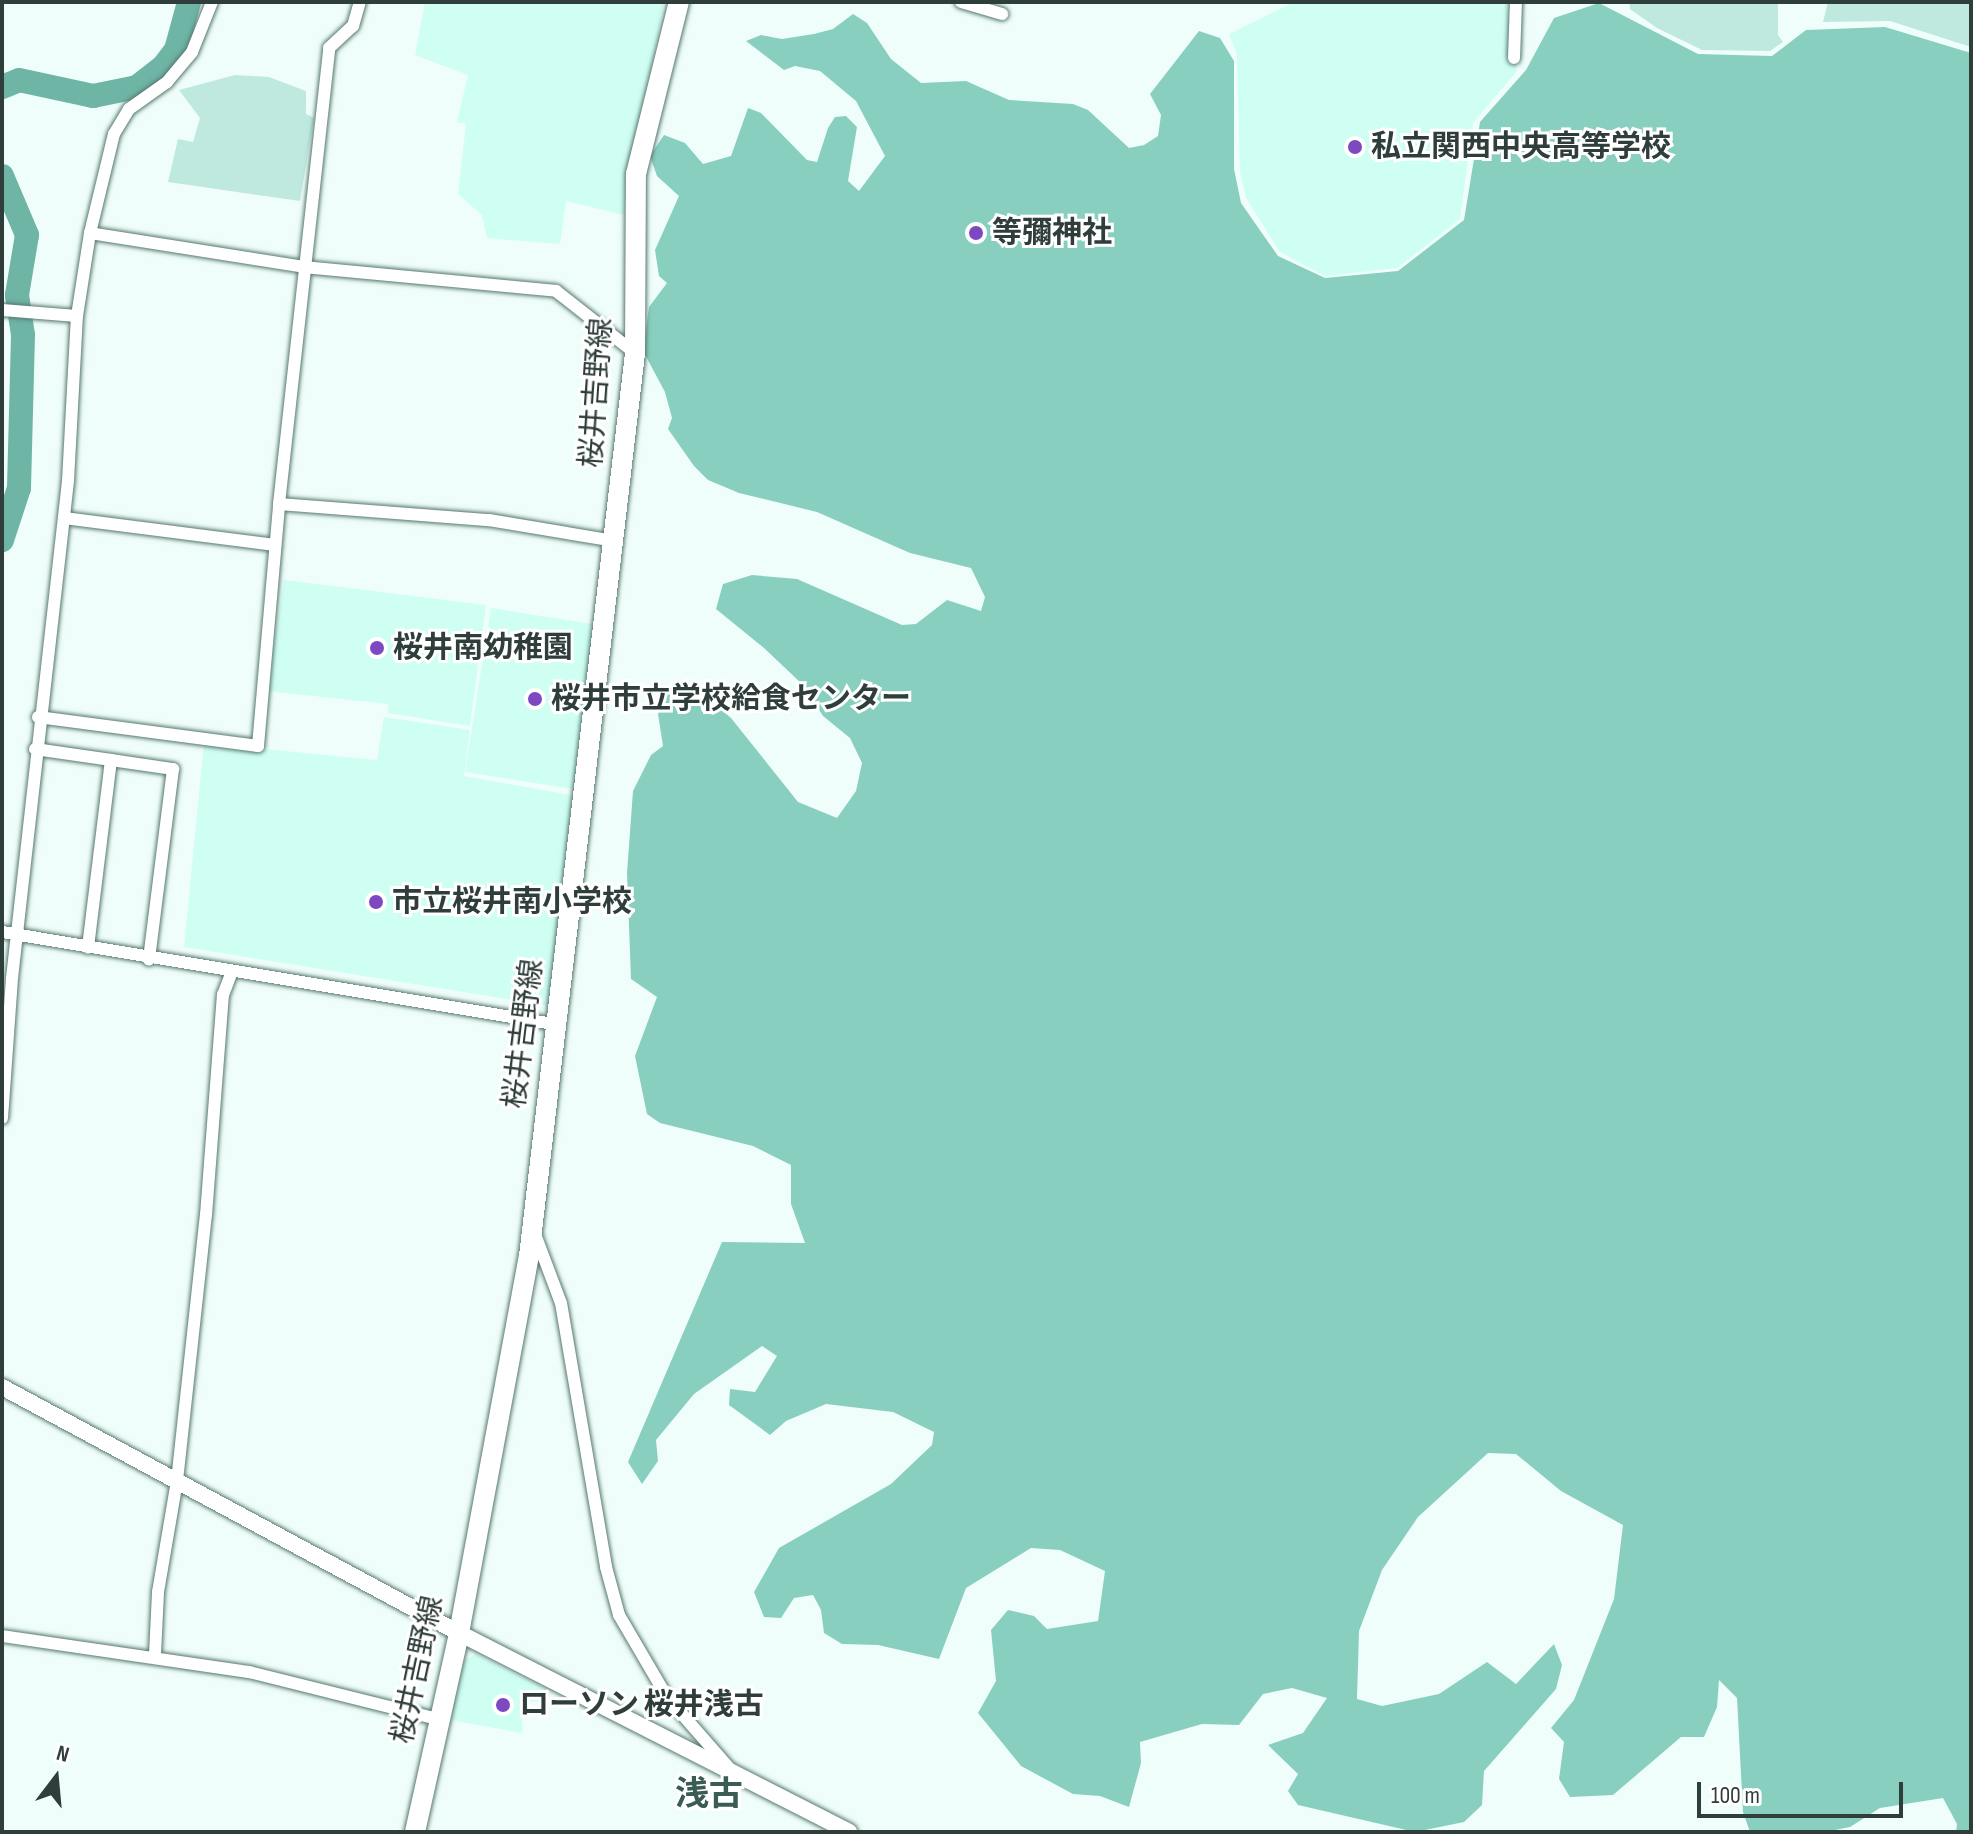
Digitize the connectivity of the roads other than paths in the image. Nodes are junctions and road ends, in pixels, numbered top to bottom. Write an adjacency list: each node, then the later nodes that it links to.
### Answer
1 (212, 2): 8 (street)
2 (360, 2): 9 (street)
3 (679, 2): 12 (main road, 桜井吉野線)
4 (961, 2): 6 (street)
5 (1516, 2): 7 (street)
6 (1002, 14)
7 (1514, 58)
8 (90, 233): 9 (street); 11 (street)
9 (304, 267): 12 (street); 13 (street)
10 (2, 310): 11 (street)
11 (77, 316): 14 (street)
12 (635, 353): 15 (main road, 桜井吉野線)
13 (279, 504): 15 (street); 16 (street)
14 (64, 518): 16 (street); 17 (street)
15 (615, 541): 25 (main road, 桜井吉野線)
16 (275, 545): 17 (street)
17 (38, 717): 18 (street)
18 (35, 749): 19 (street); 21 (street)
19 (111, 760): 22 (street); 23 (street)
20 (2, 932): 21 (street)
21 (20, 936): 22 (street); 26 (street)
22 (88, 948): 23 (street)
23 (149, 959): 24 (street)
24 (231, 974): 25 (street); 29 (street)
25 (553, 1024): 27 (main road, 桜井吉野線)
26 (2, 1118)
27 (531, 1224): 30 (main road, 桜井吉野線); 34 (street)
28 (2, 1387): 29 (street)
29 (177, 1481): 30 (street); 32 (street)
30 (459, 1633): 33 (main road, 桜井吉野線); 34 (street)
31 (2, 1636): 32 (street)
32 (155, 1654): 33 (street)
33 (438, 1719): 36 (main road, 桜井吉野線)
34 (730, 1770): 35 (street)
35 (847, 1831)
36 (415, 1832)

